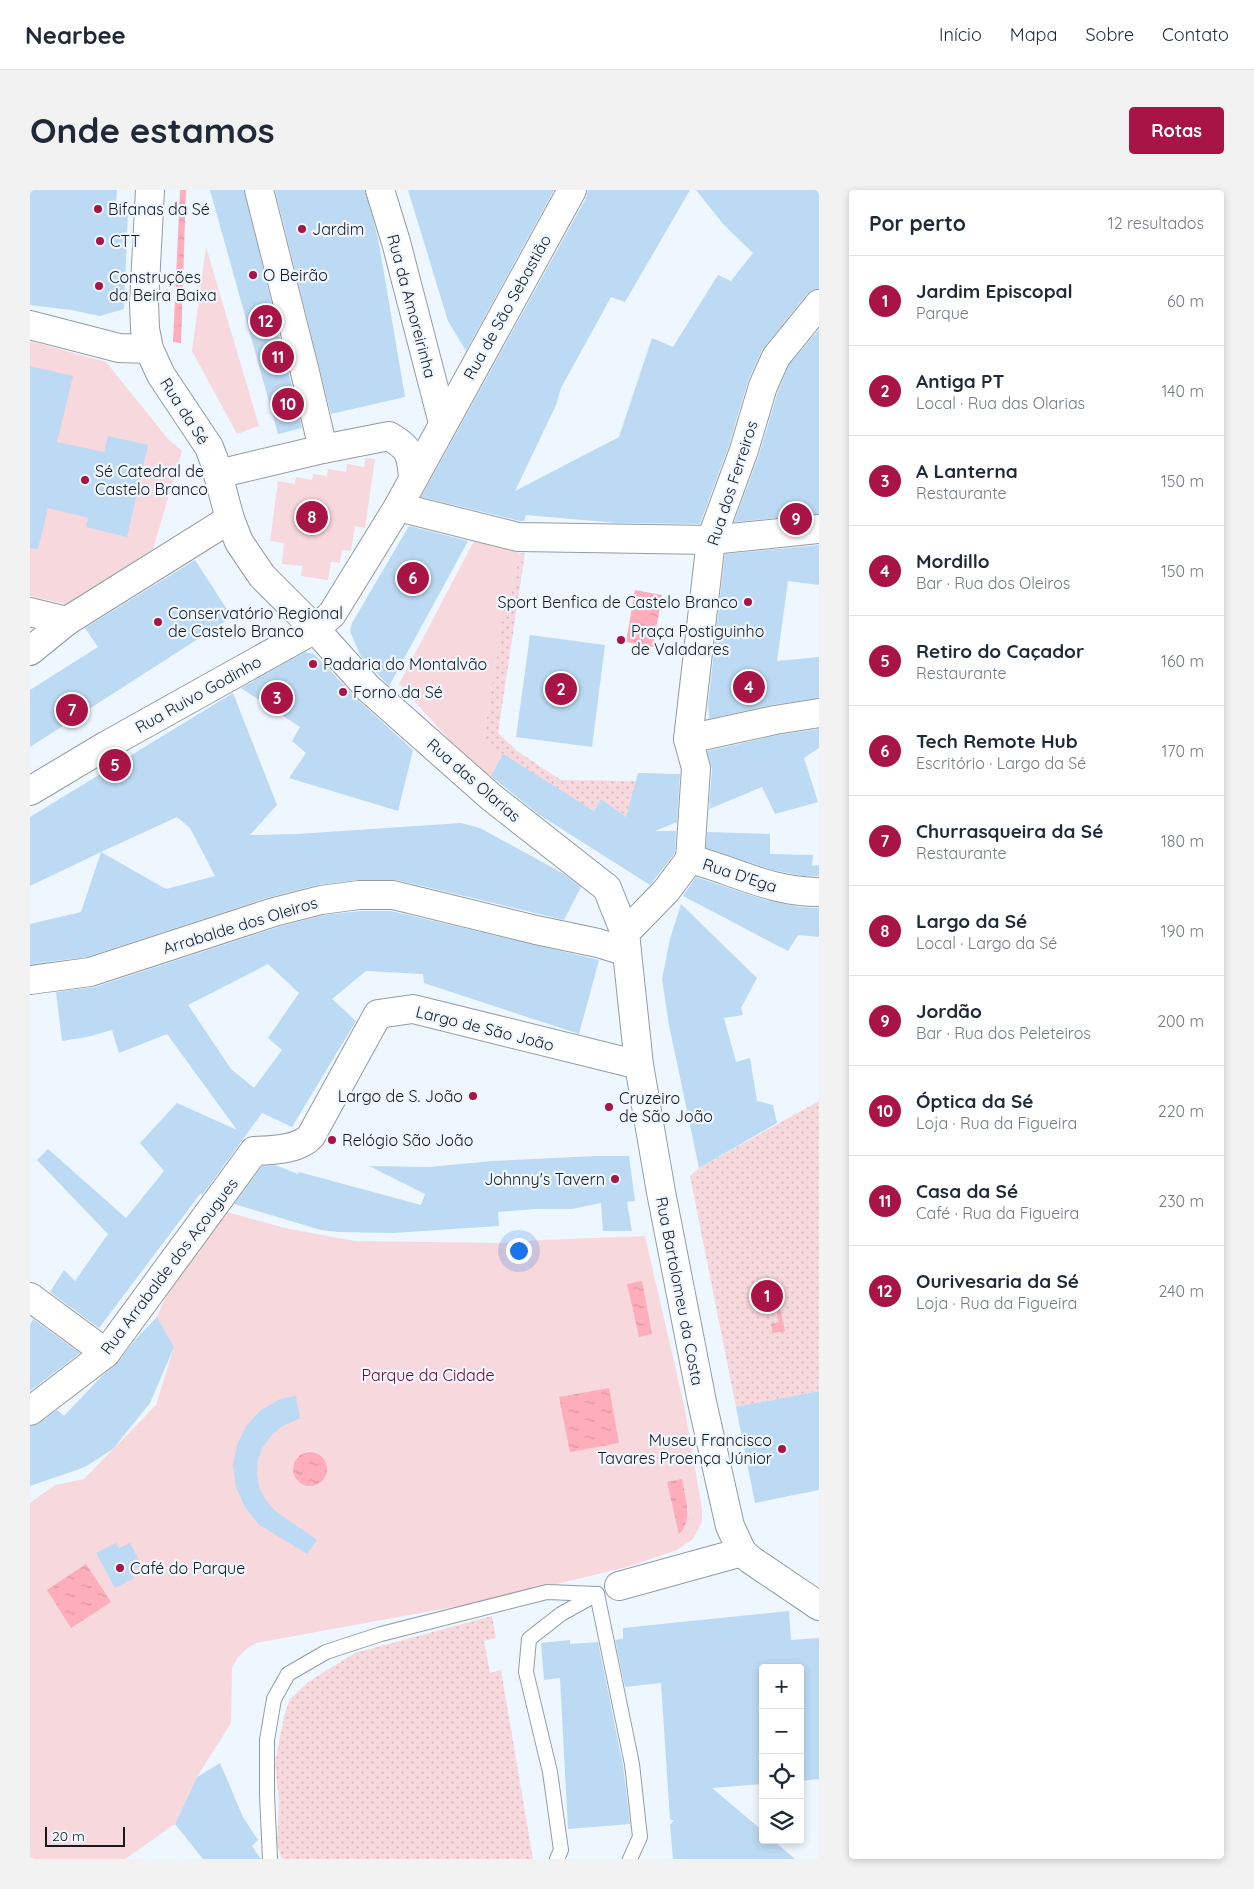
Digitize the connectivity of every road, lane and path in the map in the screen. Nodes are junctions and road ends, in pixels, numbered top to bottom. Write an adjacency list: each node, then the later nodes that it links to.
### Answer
1 (150, 190): 7 (street, Rua da Sé)
2 (259, 190): 9 (street)
3 (380, 190): 8 (street, Rua da Amoreirinha)
4 (572, 190): 8 (street, Rua de São Sebastião)
5 (819, 304): 15 (street, Rua dos Ferreiros)
6 (30, 325): 7 (street)
7 (149, 349): 10 (street, Rua da Sé)
8 (443, 423): 11 (street, Rua de São Sebastião)
9 (323, 449): 10 (street); 11 (street)
10 (218, 474): 13 (street, Rua da Sé)
11 (414, 476): 12 (street, Rua de São Sebastião)
12 (398, 507): 15 (street); 18 (street, Rua Ruivo Godinho)
13 (230, 520): 17 (street); 18 (street, Rua das Olarias)
14 (819, 529): 15 (street)
15 (711, 540): 21 (street, Rua dos Ferreiros)
16 (30, 612): 17 (street)
17 (67, 621): 19 (street)
18 (315, 629): 22 (street, Rua Ruivo Godinho); 25 (street, Rua das Olarias)
19 (30, 651)
20 (819, 713): 21 (street)
21 (688, 739): 23 (street, Rua dos Ferreiros)
22 (30, 791)
23 (690, 859): 24 (street, Rua D'Ega); 25 (street)
24 (819, 892)
25 (626, 943): 26 (street, Arrabalde dos Oleiros); 27 (street, Rua Bartolomeu da Costa)
26 (30, 980)
27 (640, 1065): 28 (street, Largo de São João); 32 (street, Rua Bartolomeu da Costa)
28 (254, 1151): 30 (street, Rua Arrabalde dos Açougues)
29 (30, 1297): 30 (street)
30 (106, 1354): 31 (street, Rua Arrabalde dos Açougues)
31 (30, 1411)
32 (742, 1552): 33 (street); 34 (street, Rua Bartolomeu da Costa)
33 (608, 1590): 35 (lane); 36 (lane); 37 (lane)
34 (819, 1606)
35 (270, 1859)
36 (557, 1859)
37 (630, 1859)

